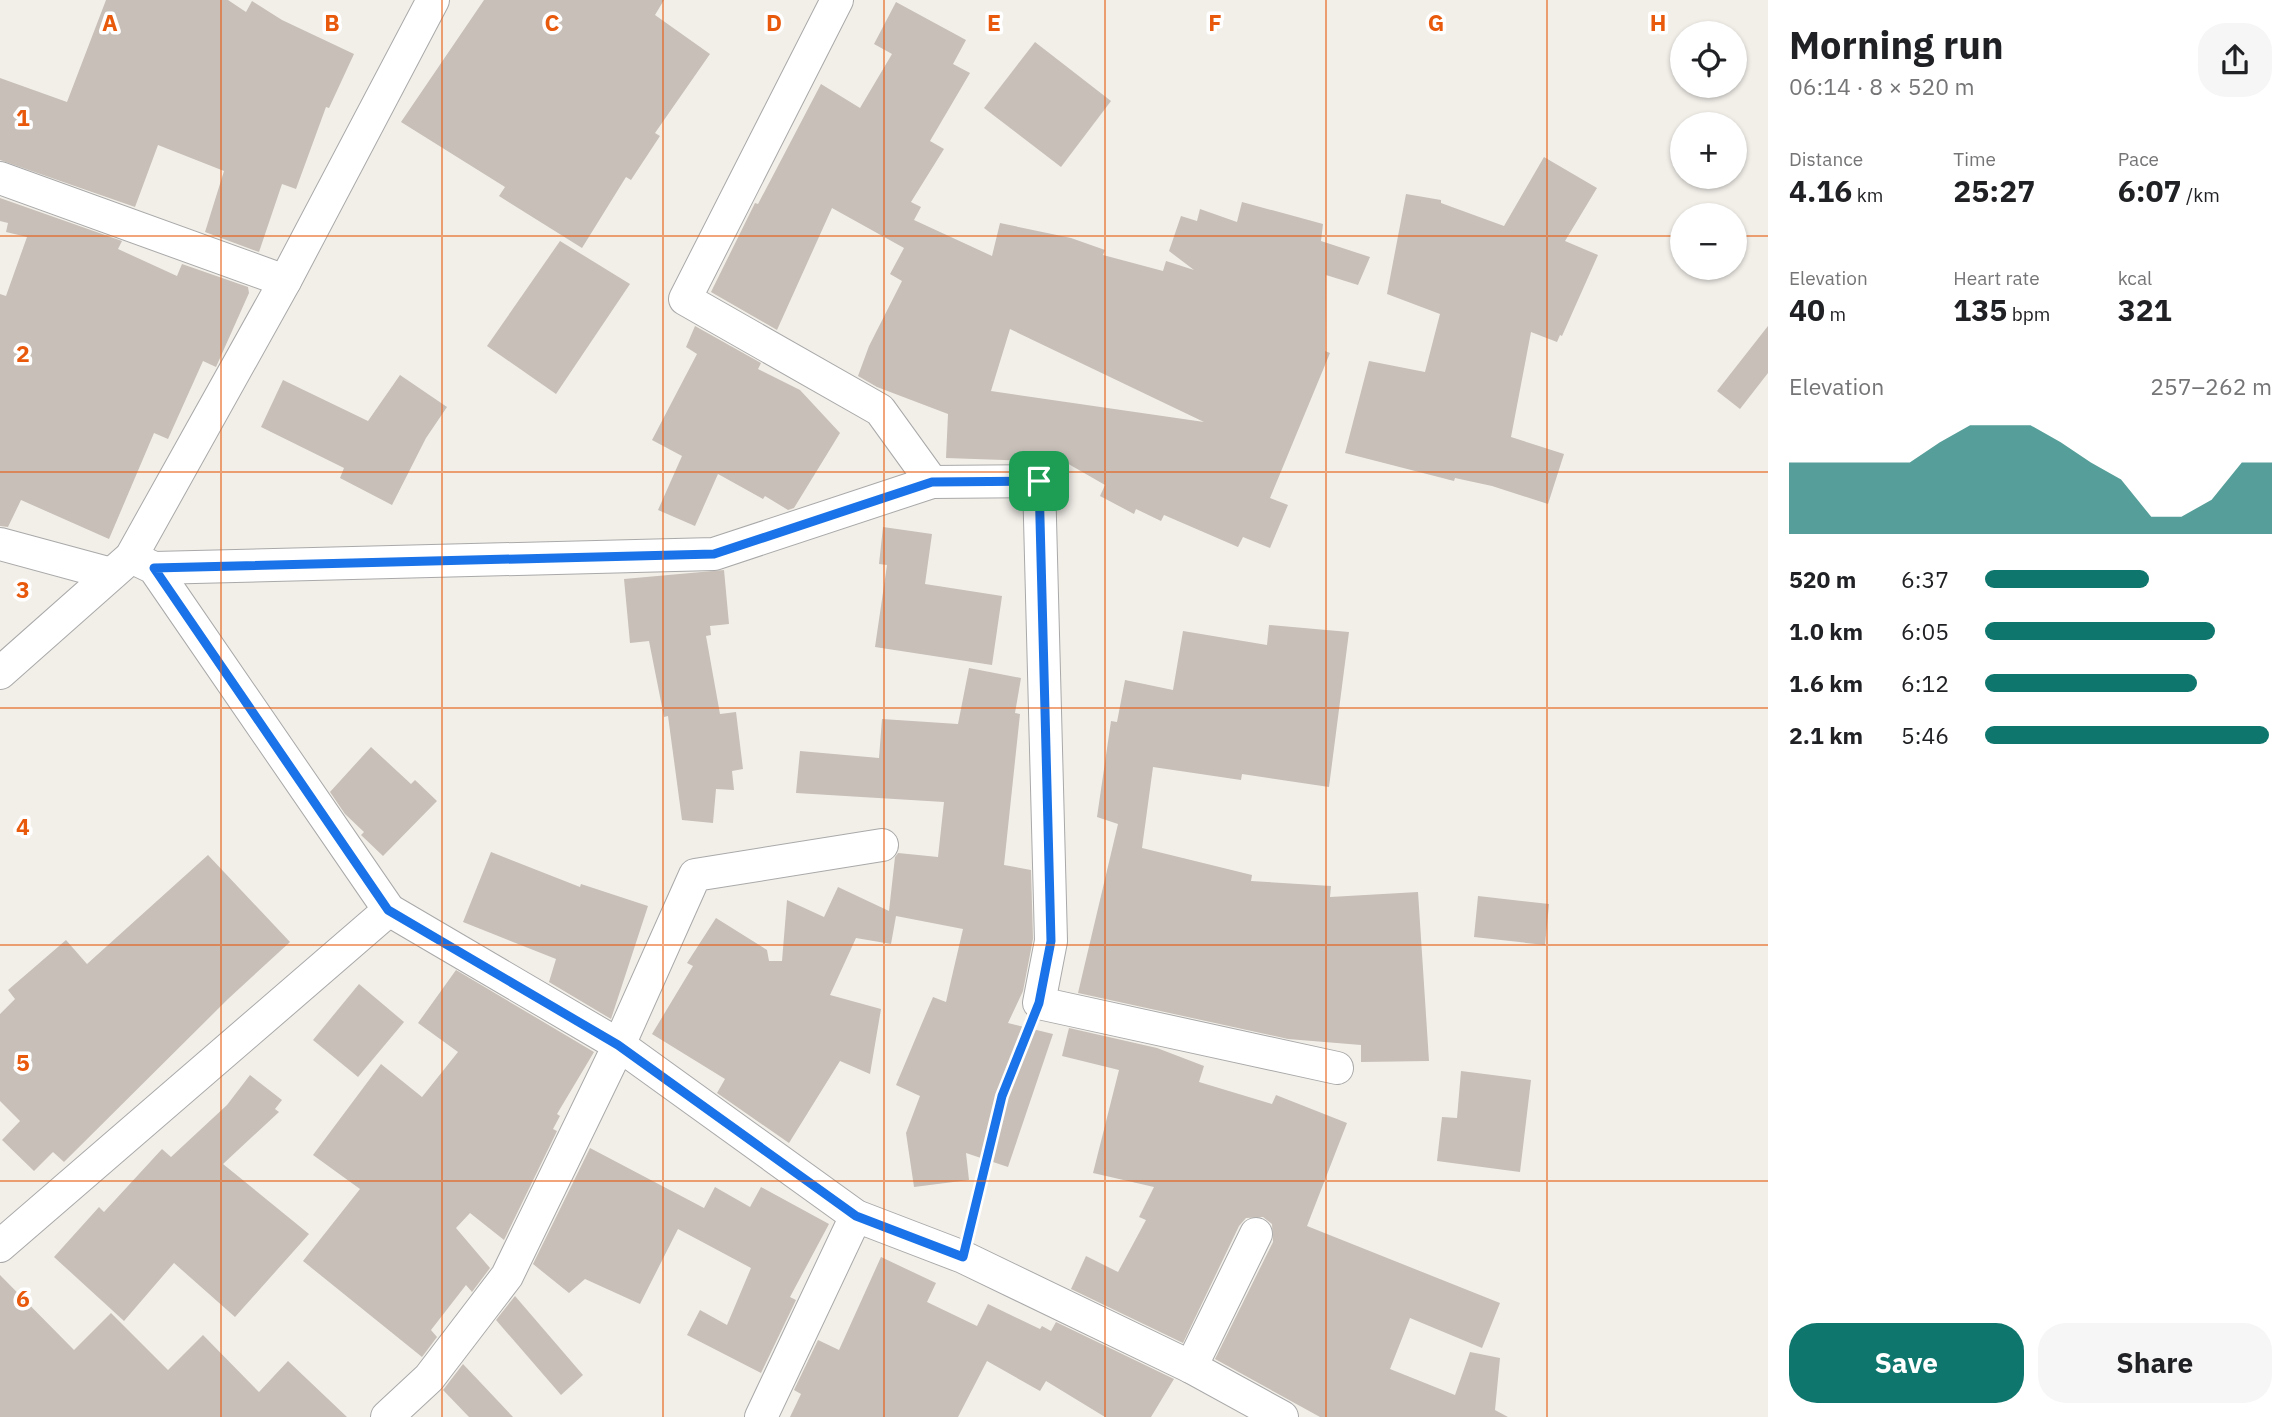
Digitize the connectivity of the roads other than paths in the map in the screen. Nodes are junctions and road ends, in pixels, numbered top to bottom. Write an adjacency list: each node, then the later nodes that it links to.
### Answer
1 (433, 0): 4 (street)
2 (837, 0): 5 (street)
3 (0, 178): 4 (street)
4 (285, 281): 7 (street)
5 (932, 482): 7 (street); 12 (street)
6 (0, 544): 7 (street)
7 (132, 566): 8 (street); 10 (street)
8 (0, 673)
9 (882, 845): 11 (street)
10 (388, 910): 11 (street); 15 (street)
11 (618, 1045): 13 (street); 17 (street)
12 (1337, 1068)
13 (856, 1216): 16 (street); 18 (street)
14 (1256, 1234): 16 (street)
15 (0, 1246)
16 (1191, 1367): 19 (street)
17 (387, 1417)
18 (761, 1417)
19 (1282, 1417)

